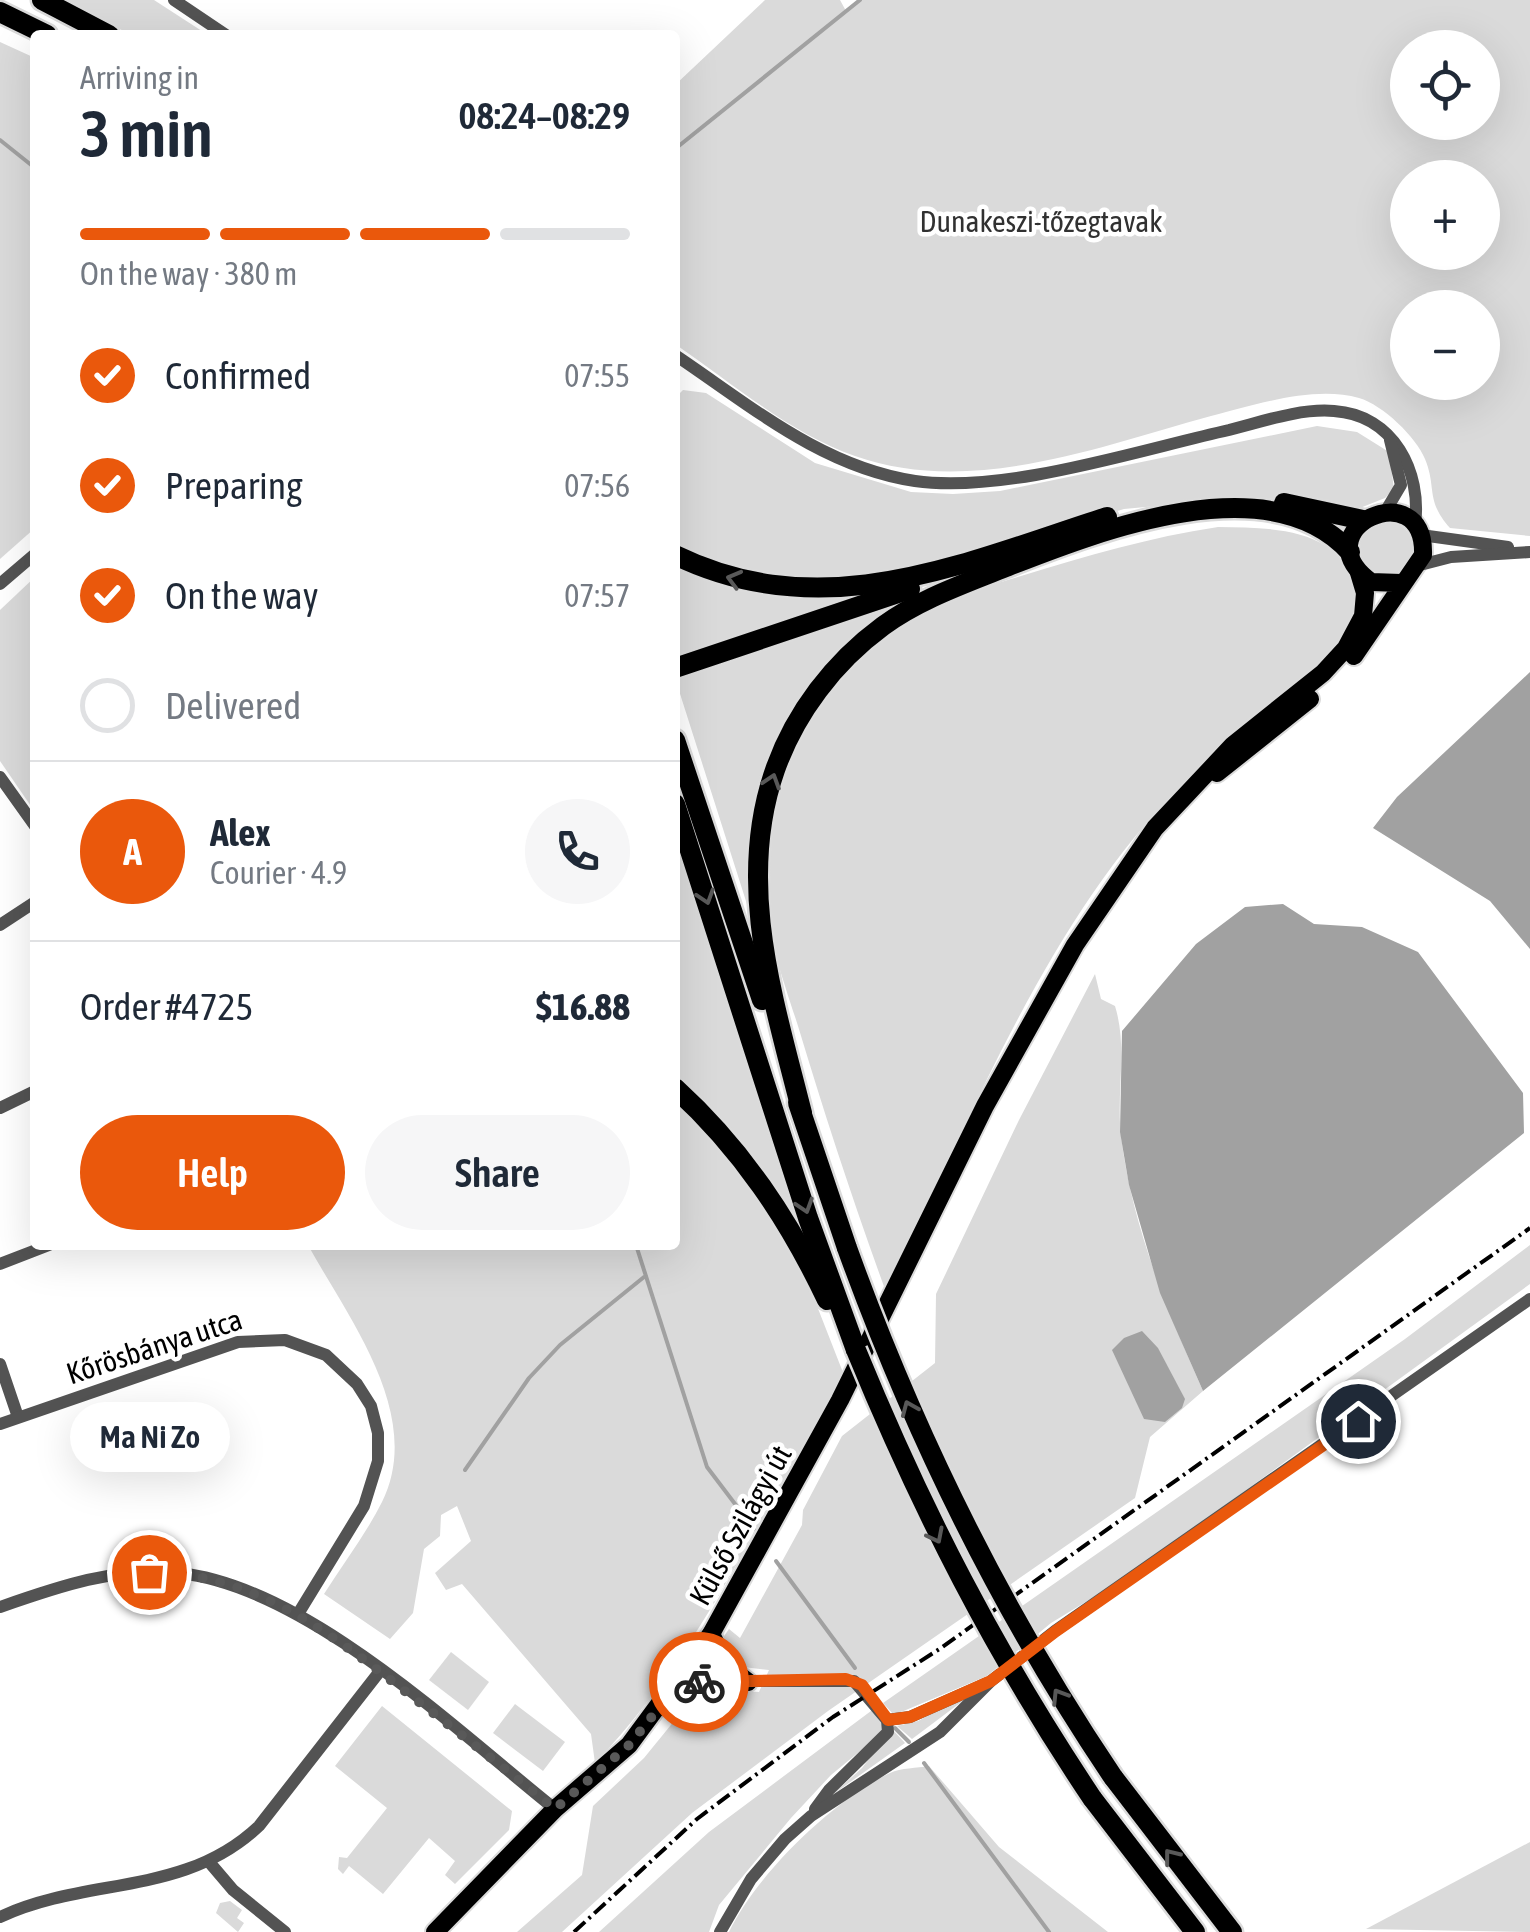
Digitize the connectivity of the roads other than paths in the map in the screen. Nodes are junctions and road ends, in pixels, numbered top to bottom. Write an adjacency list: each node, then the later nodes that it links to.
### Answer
1 (42, 0): 5 (highway)
2 (174, 0): 6 (street)
3 (0, 12): 4 (highway)
4 (37, 30)
5 (99, 30)
6 (219, 30)
7 (680, 359): 8 (street)
8 (1389, 438): 9 (street); 11 (street)
9 (1385, 512): 10 (main road); 11 (main road)
10 (1363, 520): 13 (highway); 14 (main road)
11 (1418, 530): 12 (street); 17 (main road)
12 (1530, 550): 17 (street)
13 (1022, 552): 14 (highway); 15 (highway, one-way to 15); 21 (highway); 32 (highway, one-way to 13)
14 (1350, 552): 18 (main road)
15 (680, 557)
16 (30, 558): 20 (street)
17 (1420, 565): 19 (main road)
18 (1359, 573): 19 (main road); 24 (main road)
19 (1401, 583): 24 (main road)
20 (0, 584)
21 (680, 666)
22 (680, 755): 32 (highway)
23 (0, 777): 25 (street)
24 (1188, 793): 42 (main road, Külső Szilágyi út)
25 (30, 819)
26 (680, 820): 35 (highway, one-way to 35)
27 (30, 905): 28 (street)
28 (0, 925)
29 (30, 1093): 31 (street)
30 (680, 1093): 35 (highway)
31 (0, 1108)
32 (802, 1113): 58 (highway, one-way to 32, bridge)
33 (35, 1250): 34 (street)
34 (0, 1264)
35 (822, 1273): 57 (highway, one-way to 57, bridge)
36 (1530, 1299): 46 (street)
37 (0, 1364): 38 (street)
38 (18, 1417): 39 (street, Kőrösbánya utca); 41 (street, Kőrösbánya utca)
39 (0, 1424)
40 (0, 1607): 41 (street)
41 (298, 1614): 44 (street)
42 (711, 1634): 43 (main road, Külső Szilágyi út); 47 (main road)
43 (693, 1660): 45 (street); 48 (main road, Külső Szilágyi út)
44 (380, 1672): 50 (street); 52 (street)
45 (726, 1679): 47 (street); 48 (main road)
46 (991, 1681): 49 (street); 51 (street)
47 (748, 1682): 49 (street)
48 (671, 1693): 50 (main road, Külső Szilágyi út)
49 (888, 1720): 51 (street)
50 (555, 1809): 55 (main road, Külső Szilágyi út)
51 (811, 1816): 56 (street)
52 (210, 1863): 53 (street); 54 (street)
53 (0, 1917)
54 (285, 1932)
55 (435, 1932)
56 (720, 1932)
57 (1195, 1932)
58 (1232, 1932)

